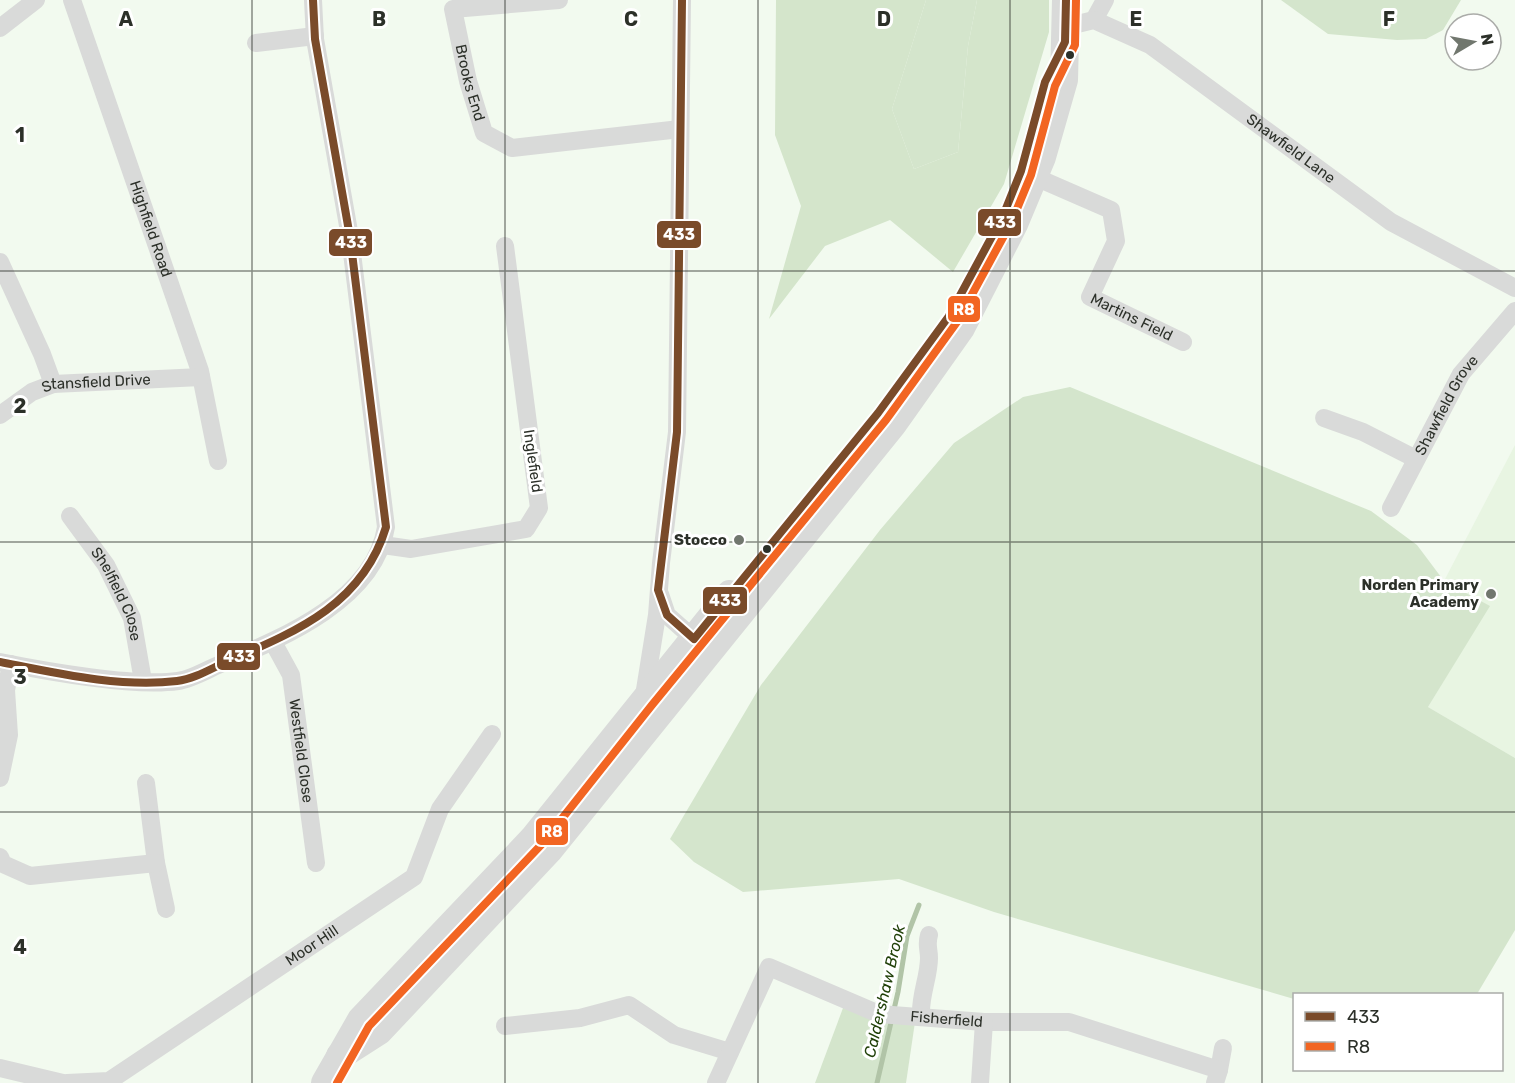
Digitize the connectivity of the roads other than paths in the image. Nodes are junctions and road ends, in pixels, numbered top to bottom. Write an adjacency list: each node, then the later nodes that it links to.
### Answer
1 (36, 0): 9 (street)
2 (72, 0): 19 (street, Highfield Road)
3 (313, 0): 10 (street)
4 (559, 0): 12 (street, Brooks End)
5 (682, 0): 12 (street)
6 (1104, 0): 7 (street)
7 (1094, 20): 8 (street); 16 (street, Shawfield Lane)
8 (1065, 23): 13 (main road)
9 (0, 28)
10 (315, 36): 11 (street); 27 (street)
11 (256, 43)
12 (680, 129): 28 (street)
13 (1028, 174): 18 (street, Martins Field); 30 (main road)
14 (505, 246): 27 (street, Inglefield)
15 (0, 262): 20 (street)
16 (1515, 288)
17 (1515, 311): 23 (street, Shawfield Grove)
18 (1183, 342)
19 (201, 377): 20 (street, Stansfield Drive); 24 (street, Highfield Road)
20 (53, 384): 21 (street, Stansfield Drive)
21 (0, 415)
22 (1324, 418): 23 (street)
23 (1416, 459): 25 (street, Shawfield Grove)
24 (218, 460)
25 (1391, 508)
26 (70, 516): 32 (street, Shelfield Close)
27 (383, 545): 29 (street)
28 (658, 590): 30 (street); 33 (street)
29 (273, 642): 32 (street); 39 (street, Westfield Close)
30 (701, 646): 33 (main road); 40 (main road)
31 (5, 663): 32 (street); 35 (street)
32 (143, 681)
33 (644, 698): 40 (main road)
34 (492, 734): 50 (street, Moor Hill)
35 (0, 778)
36 (146, 783): 38 (street)
37 (0, 857): 38 (street)
38 (156, 863): 41 (street)
39 (316, 863)
40 (481, 907): 51 (main road)
41 (166, 909)
42 (929, 935): 43 (street)
43 (913, 1014): 44 (street, Fisherfield); 47 (street, Fisherfield)
44 (984, 1022): 49 (street, Fisherfield); 53 (street)
45 (505, 1026): 47 (street)
46 (1223, 1048): 49 (street, Fisherfield)
47 (730, 1052): 52 (street, Fisherfield)
48 (0, 1068): 50 (street, Moor Hill)
49 (1217, 1077)
50 (65, 1083)
51 (326, 1083)
52 (716, 1083)
53 (980, 1083)

